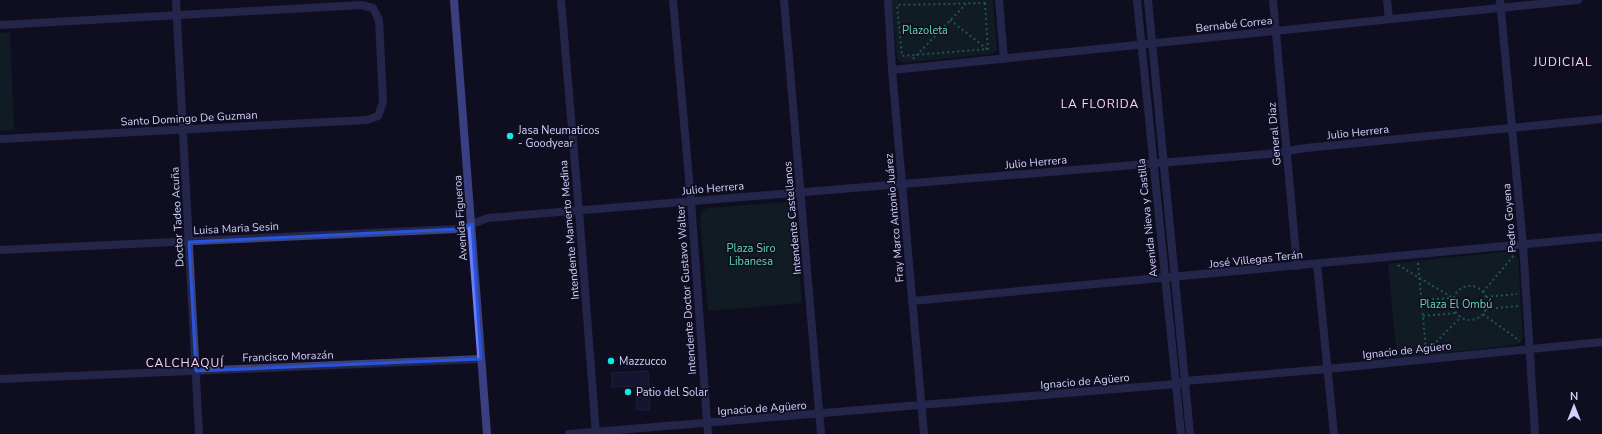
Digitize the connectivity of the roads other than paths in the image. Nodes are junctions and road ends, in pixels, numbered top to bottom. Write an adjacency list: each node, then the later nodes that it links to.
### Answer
1 (176, 0): 14 (street, Doctor Tadeo Acuña)
2 (454, 0): 33 (main road, Avenida Figueroa)
3 (561, 0): 32 (street, Intendente Mamerto Medina)
4 (673, 0): 31 (street, Intendente Doctor Gustavo Walter)
5 (784, 0): 30 (street, Intendente Castellanos)
6 (888, 0): 21 (street, Fray Marco Antonio Juárez)
7 (998, 0): 20 (street)
8 (1137, 0): 19 (street, Avenida Nieva y Castilla)
9 (1148, 0): 18 (street, Avenida Nieva y Castilla)
10 (1273, 0): 17 (street, General Díaz)
11 (1387, 0): 15 (street)
12 (1578, 0): 13 (street, Bernabé Correa)
13 (1500, 4): 15 (street, Bernabé Correa); 24 (street, Pedro Goyena)
14 (177, 16): 16 (street); 23 (street, Doctor Tadeo Acuña); 23 (street, Santo Domingo De Guzman)
15 (1389, 19): 17 (street, Bernabé Correa)
16 (0, 25)
17 (1276, 31): 18 (street, Bernabé Correa); 26 (street, General Díaz)
18 (1152, 43): 19 (street, Bernabé Correa); 27 (street, Avenida Nieva y Castilla)
19 (1141, 44): 20 (street, Bernabé Correa); 28 (street, Avenida Nieva y Castilla)
20 (1004, 59): 21 (street, Bernabé Correa)
21 (892, 70): 29 (street, Fray Marco Antonio Juárez)
22 (1602, 119): 24 (street, Julio Herrera)
23 (184, 128): 25 (street, Santo Domingo De Guzman); 35 (street, Doctor Tadeo Acuña)
24 (1512, 128): 26 (street, Julio Herrera); 36 (street, Pedro Goyena)
25 (0, 139)
26 (1287, 151): 27 (street, Julio Herrera); 39 (street, General Díaz)
27 (1164, 162): 28 (street, Julio Herrera); 40 (street, Avenida Nieva y Castilla)
28 (1153, 163): 29 (street, Julio Herrera); 41 (street, Avenida Nieva y Castilla)
29 (902, 185): 30 (street, Julio Herrera); 42 (street, Fray Marco Antonio Juárez)
30 (801, 192): 31 (street, Julio Herrera); 52 (street, Intendente Castellanos)
31 (690, 201): 32 (street, Julio Herrera); 53 (street, Intendente Doctor Gustavo Walter)
32 (579, 210): 33 (street, Julio Herrera); 54 (street, Intendente Mamerto Medina)
33 (472, 224): 35 (street, Luisa Maria Sesin); 45 (main road, Avenida Figueroa)
34 (1602, 237): 36 (street, José Villegas Terán)
35 (189, 242): 37 (street, Luisa Maria Sesin); 47 (street, Doctor Tadeo Acuña)
36 (1523, 245): 38 (street, José Villegas Terán); 44 (street, Pedro Goyena)
37 (0, 250)
38 (1317, 264): 39 (street, José Villegas Terán); 46 (street)
39 (1298, 266): 40 (street, José Villegas Terán)
40 (1175, 278): 41 (street, José Villegas Terán); 49 (street, Avenida Nieva y Castilla)
41 (1164, 279): 42 (street, José Villegas Terán); 50 (street, Avenida Nieva y Castilla)
42 (912, 301): 51 (street, Fray Marco Antonio Juárez)
43 (1602, 342): 44 (street, Ignacio de Agüero)
44 (1530, 349): 46 (street, Ignacio de Agüero); 64 (street, Pedro Goyena)
45 (481, 359): 47 (street, Francisco Morazán); 56 (main road, Avenida Figueroa)
46 (1327, 369): 49 (street, Ignacio de Agüero); 63 (street)
47 (196, 371): 48 (street, Francisco Morazán); 55 (street, Doctor Tadeo Acuña)
48 (0, 379)
49 (1185, 381): 50 (street, Ignacio de Agüero); 62 (street, Avenida Nieva y Castilla)
50 (1176, 384): 51 (street, Ignacio de Agüero); 61 (street, Avenida Nieva y Castilla)
51 (922, 405): 52 (street, Ignacio de Agüero); 60 (street, Fray Marco Antonio Juárez)
52 (819, 414): 53 (street, Ignacio de Agüero); 59 (street, Intendente Castellanos)
53 (707, 423): 54 (street, Ignacio de Agüero); 58 (street, Intendente Doctor Gustavo Walter)
54 (596, 433): 57 (street, Ignacio de Agüero)
55 (199, 434)
56 (487, 434)
57 (570, 434)
58 (708, 434)
59 (821, 434)
60 (924, 434)
61 (1180, 434)
62 (1190, 434)
63 (1334, 434)
64 (1535, 434)

